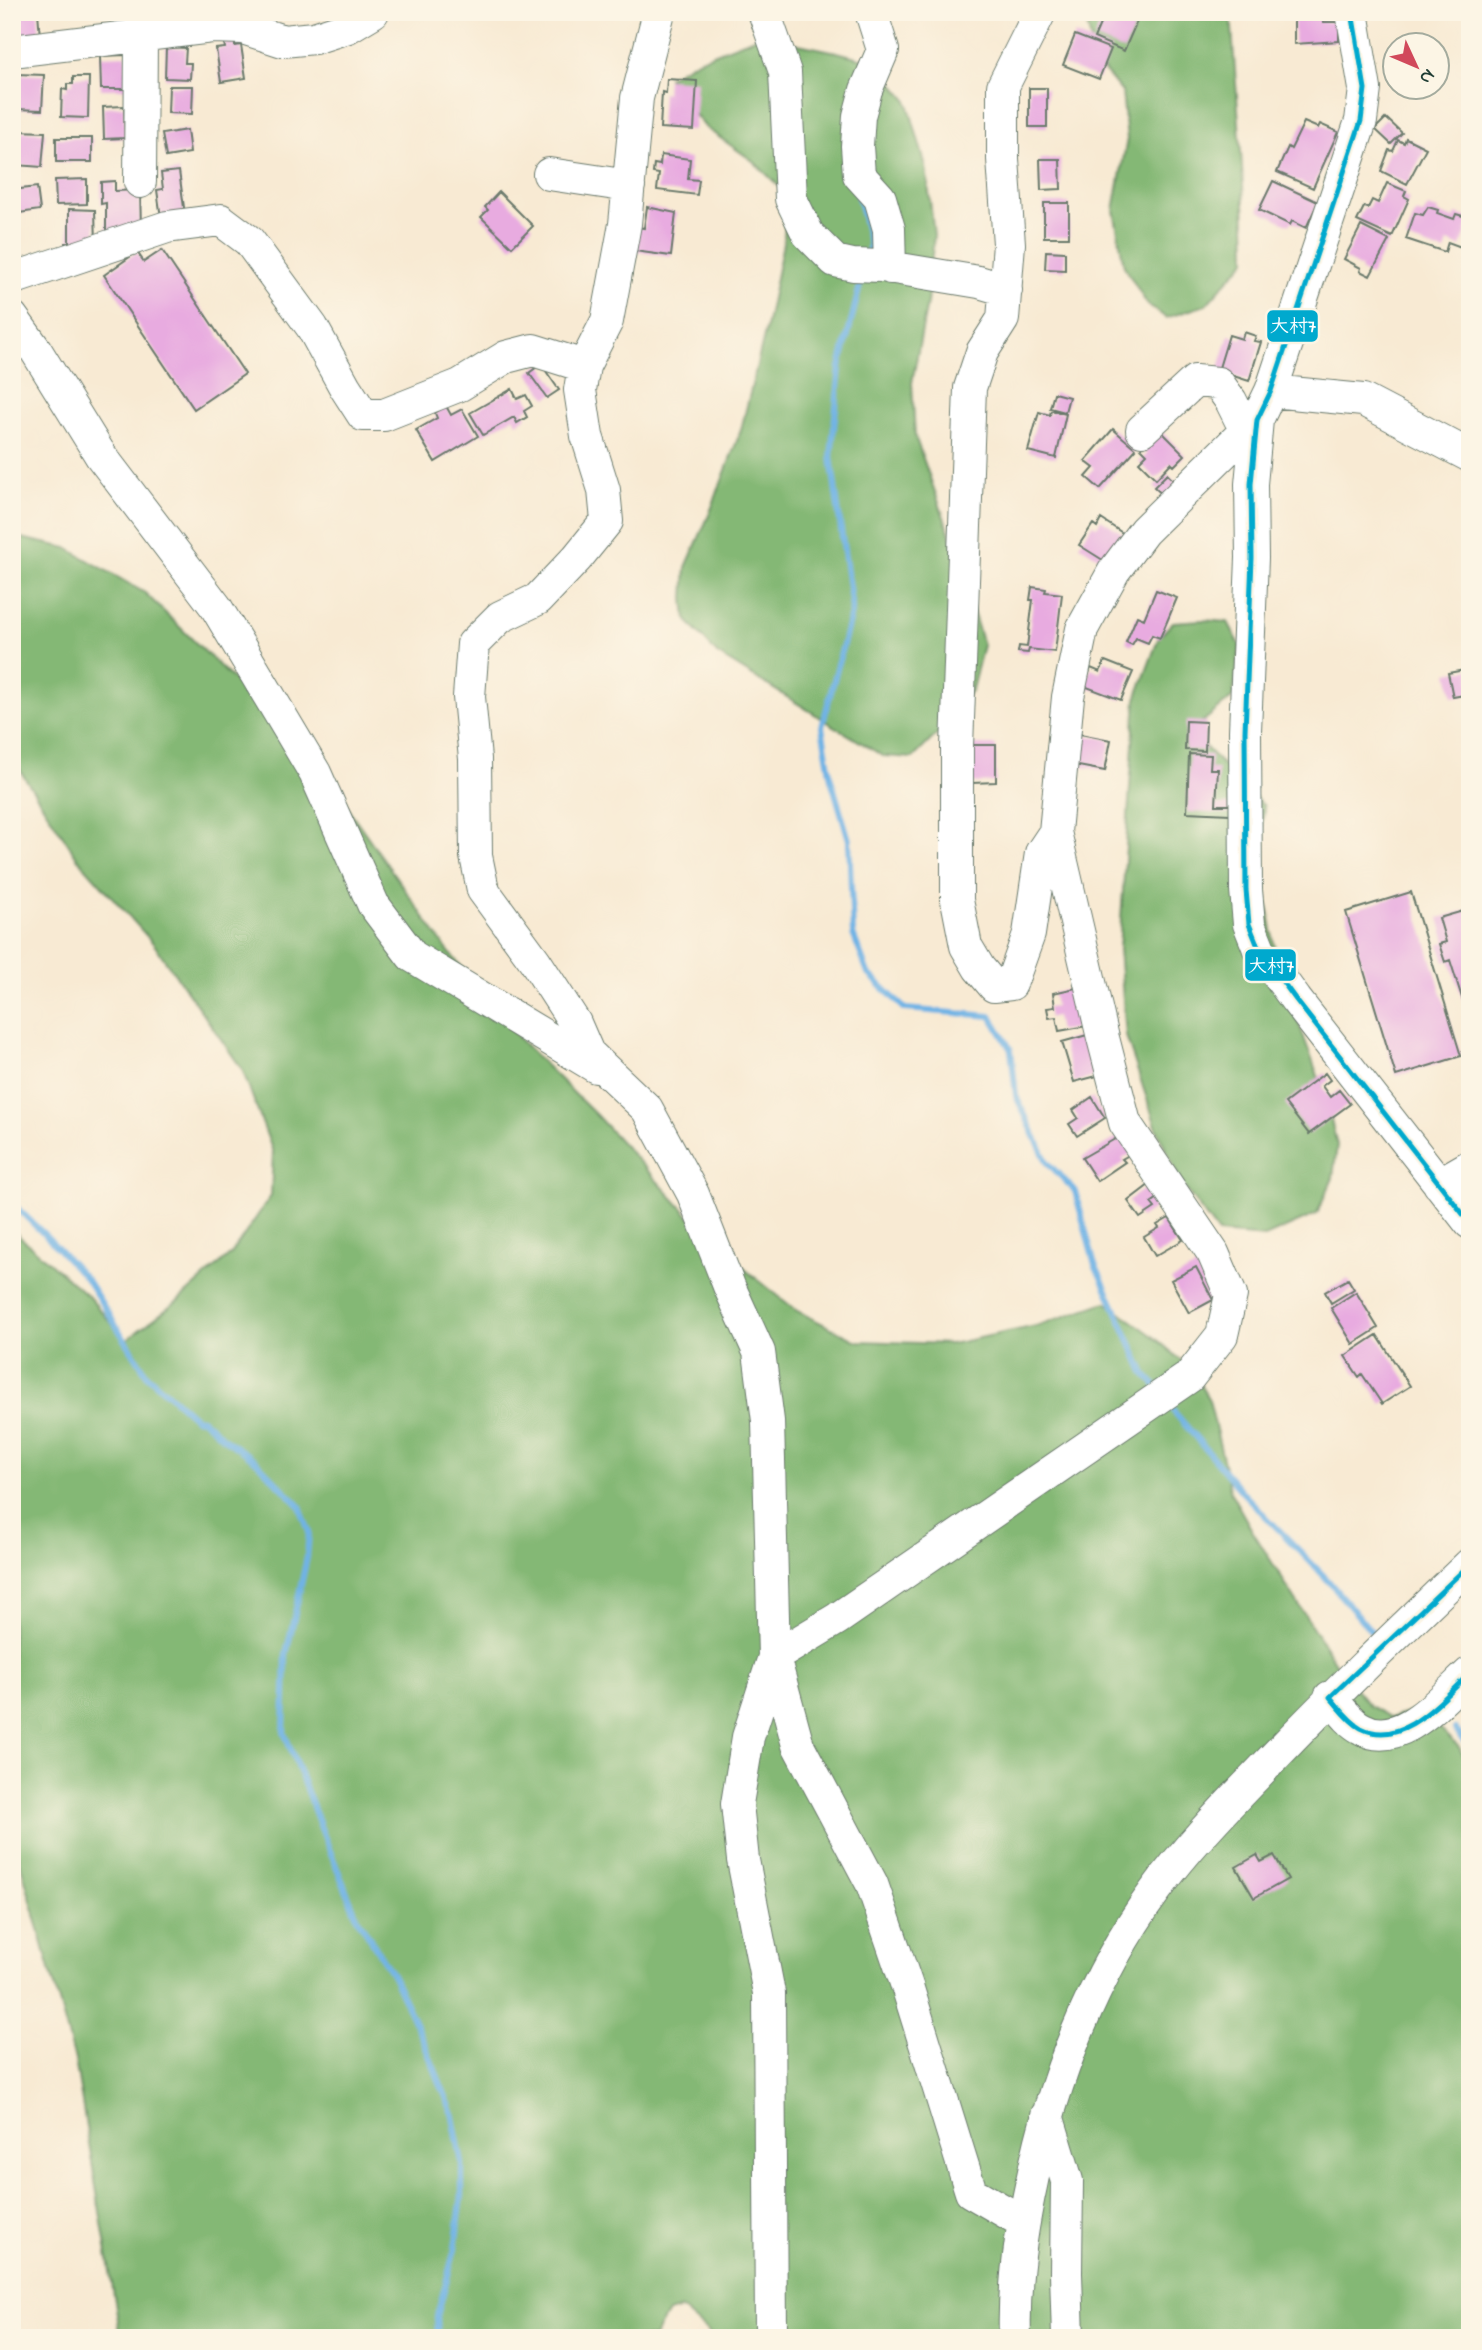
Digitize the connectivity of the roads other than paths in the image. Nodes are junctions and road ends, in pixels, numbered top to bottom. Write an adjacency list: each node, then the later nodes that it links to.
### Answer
1 (373, 12): 7 (street)
2 (659, 12): 11 (street)
3 (764, 12): 12 (street)
4 (871, 12): 12 (street)
5 (1040, 12): 14 (street)
6 (1352, 12): 17 (street)
7 (141, 36): 8 (street); 10 (street)
8 (12, 51)
9 (549, 174): 11 (street)
10 (140, 182)
11 (629, 186): 16 (street)
12 (875, 266): 14 (street)
13 (12, 279): 16 (street)
14 (1006, 290): 21 (street)
15 (12, 317): 22 (street)
16 (584, 366): 22 (street)
17 (1271, 391): 18 (street); 20 (street)
18 (1251, 425): 19 (street); 21 (street); 24 (street)
19 (1142, 430)
20 (1470, 456)
21 (1055, 832): 27 (street)
22 (612, 1076): 27 (street)
23 (1470, 1166): 24 (street)
24 (1439, 1184): 25 (street)
25 (1470, 1223)
26 (1470, 1564): 29 (street)
27 (774, 1657): 31 (street); 32 (street)
28 (1470, 1673): 29 (street)
29 (1330, 1697): 30 (street)
30 (1047, 2112): 31 (street); 34 (street)
31 (1023, 2222): 33 (street)
32 (771, 2338)
33 (1015, 2338)
34 (1068, 2338)

